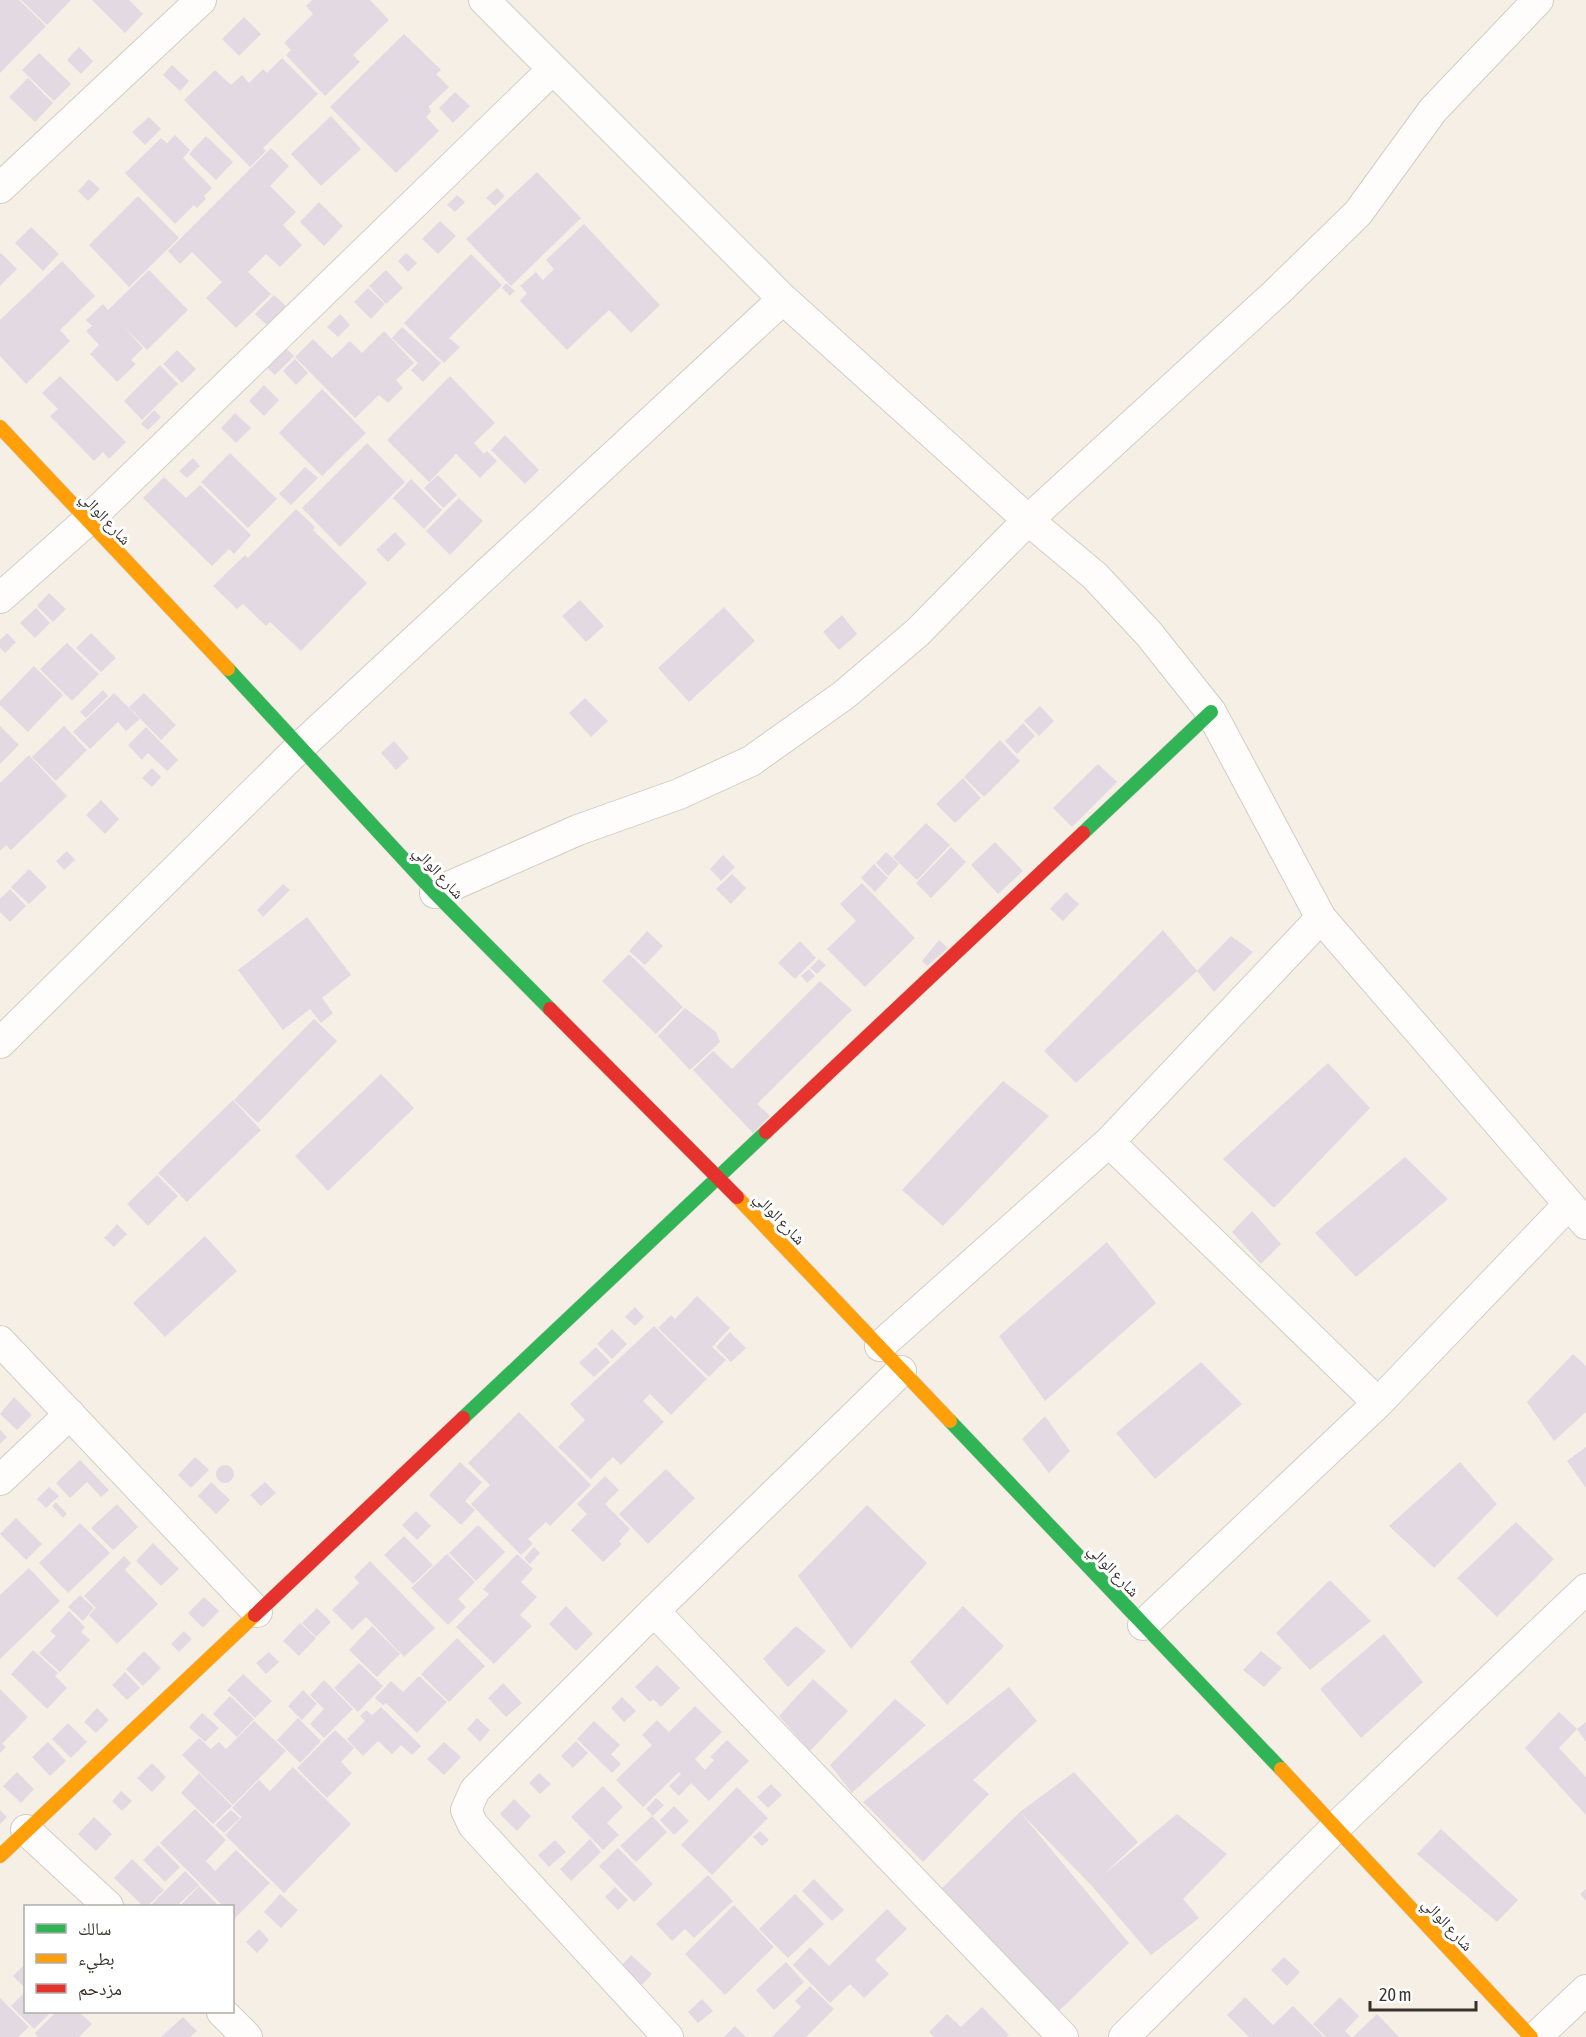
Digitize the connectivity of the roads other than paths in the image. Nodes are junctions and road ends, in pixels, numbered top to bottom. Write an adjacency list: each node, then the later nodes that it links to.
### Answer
1 (201, 0): 5 (street)
2 (484, 0): 4 (street)
3 (1538, 0): 8 (street)
4 (552, 70): 6 (street); 9 (street)
5 (0, 188)
6 (783, 299): 8 (street); 12 (street)
7 (0, 427): 9 (main road, شارع الوالي)
8 (1028, 520): 11 (street); 13 (street)
9 (87, 521): 10 (street); 12 (main road, شارع الوالي)
10 (0, 598)
11 (1211, 712): 14 (street); 17 (main road)
12 (301, 746): 13 (main road, شارع الوالي); 15 (street)
13 (435, 893): 17 (main road, شارع الوالي)
14 (1321, 918): 16 (street); 18 (street)
15 (0, 1043)
16 (1109, 1142): 20 (street); 22 (street)
17 (718, 1177): 20 (main road, شارع الوالي); 27 (main road)
18 (1577, 1214): 22 (street)
19 (0, 1341): 23 (street)
20 (880, 1346): 21 (main road, شارع الوالي)
21 (901, 1371): 26 (street); 28 (main road, شارع الوالي)
22 (1378, 1403): 28 (street)
23 (70, 1414): 24 (street); 27 (street)
24 (0, 1480)
25 (1586, 1589): 29 (street)
26 (654, 1611): 36 (street); 37 (street)
27 (257, 1612): 30 (main road)
28 (1143, 1625): 29 (main road, شارع الوالي)
29 (1336, 1827): 38 (street); 39 (main road, شارع الوالي)
30 (26, 1830): 31 (main road); 32 (street)
31 (0, 1856)
32 (107, 1905)
33 (1586, 1990): 40 (street)
34 (223, 2013): 35 (street)
35 (247, 2037)
36 (668, 2037)
37 (1063, 2037)
38 (1124, 2037)
39 (1531, 2037)
40 (1536, 2037)

